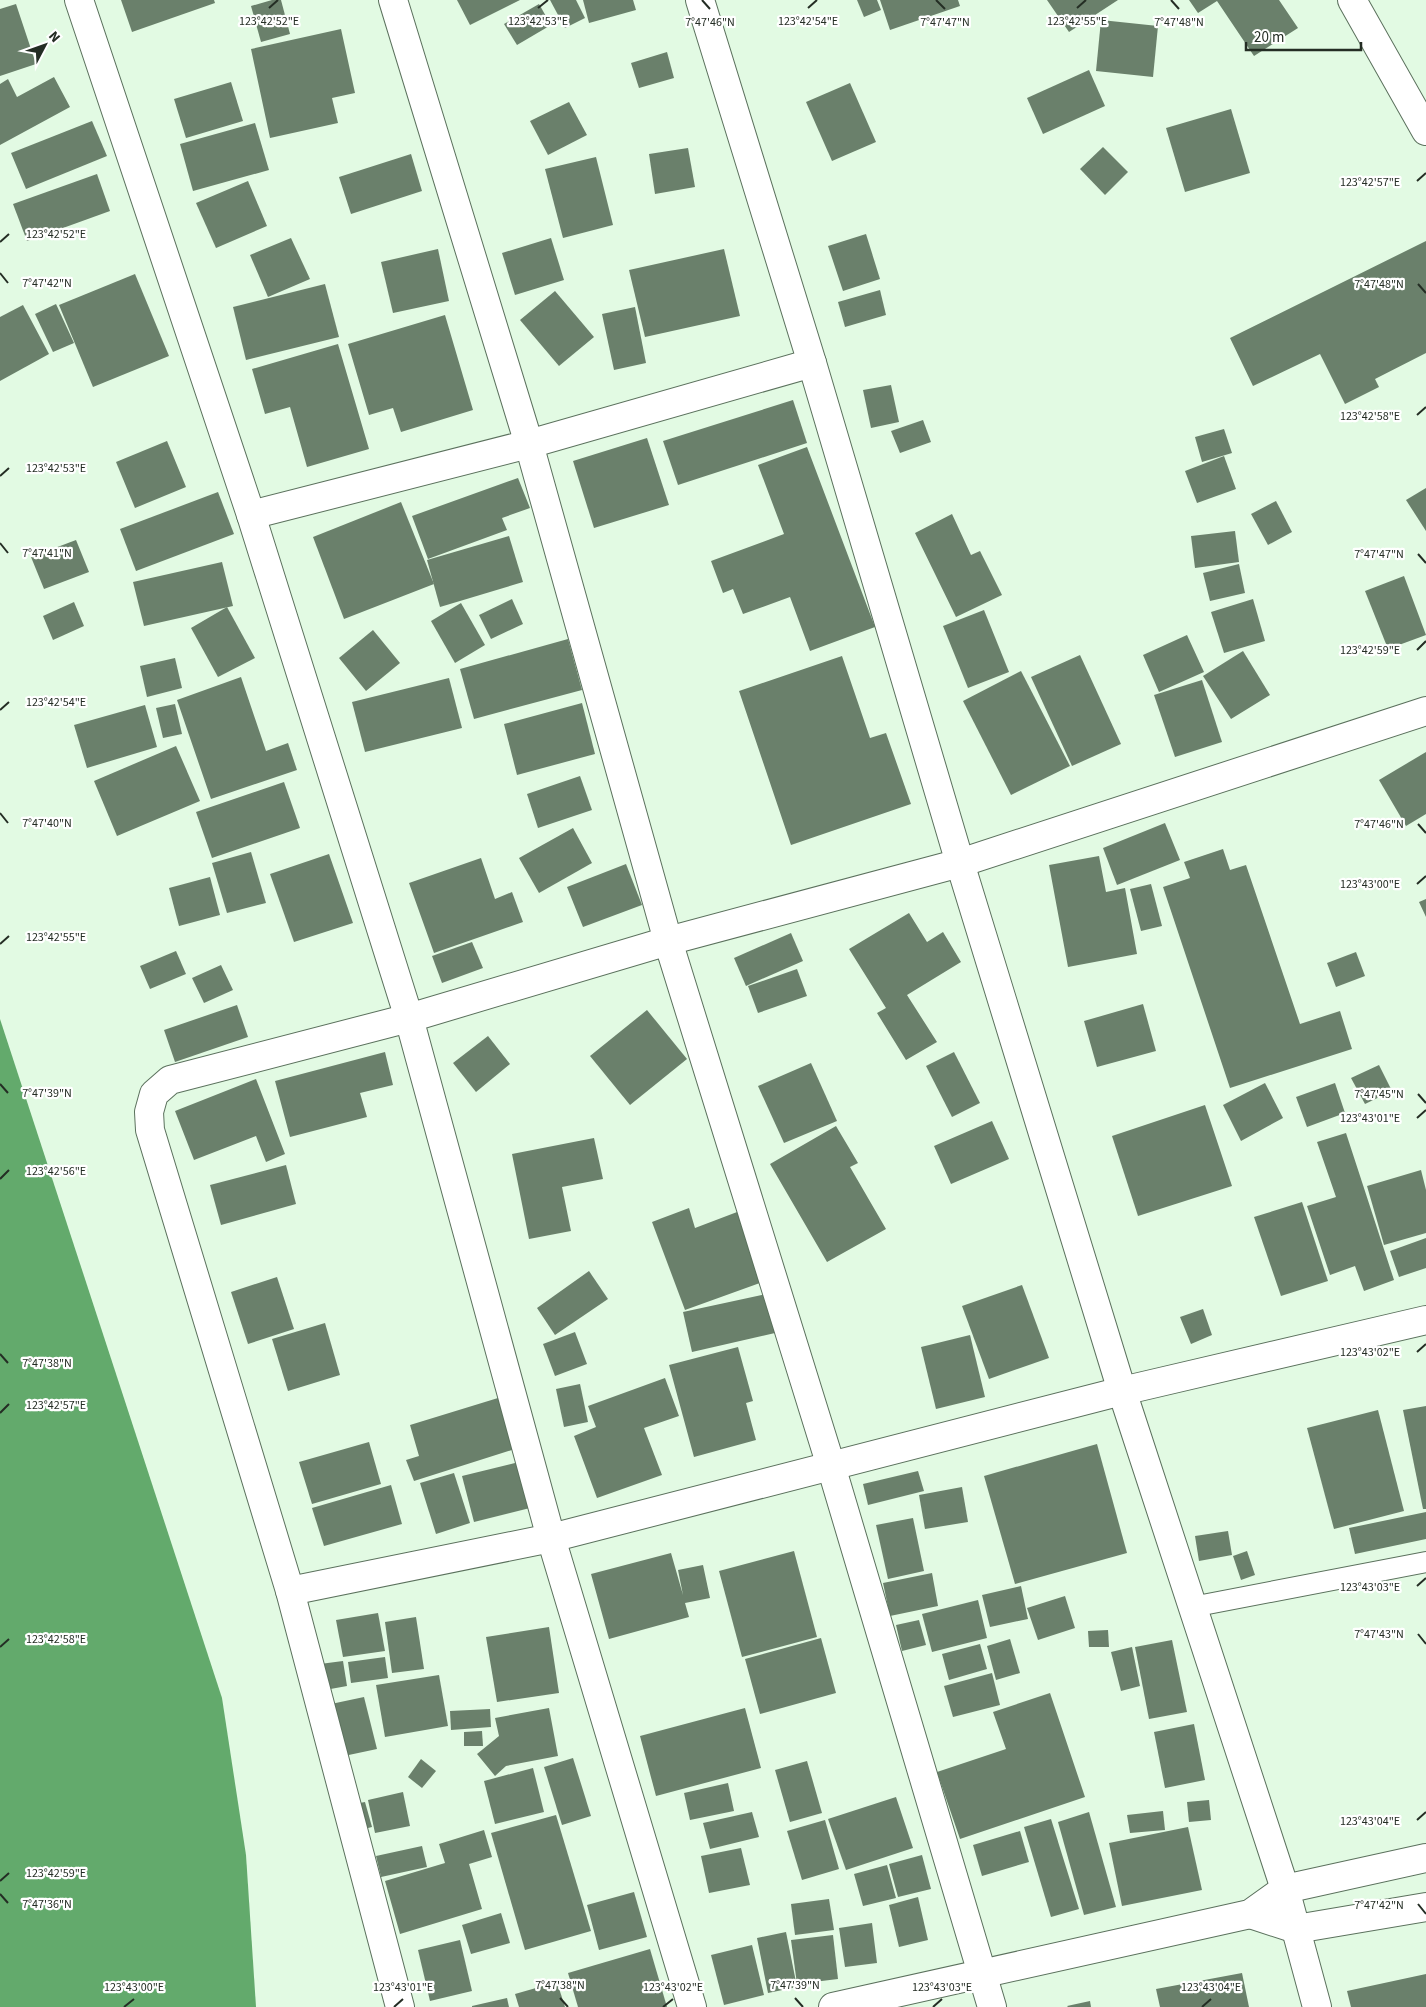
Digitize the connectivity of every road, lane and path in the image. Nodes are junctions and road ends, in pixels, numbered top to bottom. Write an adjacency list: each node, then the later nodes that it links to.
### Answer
1 (79, 0): 8 (main road)
2 (393, 0): 7 (main road)
3 (700, 0): 6 (main road)
4 (1352, 0): 5 (main road)
5 (1426, 131)
6 (812, 362): 7 (main road); 10 (main road)
7 (529, 444): 8 (main road); 11 (main road)
8 (251, 516): 12 (main road)
9 (1426, 711): 10 (main road)
10 (960, 863): 11 (main road); 14 (main road)
11 (668, 941): 12 (main road); 15 (main road)
12 (409, 1018): 16 (main road); 18 (main road)
13 (1426, 1320): 14 (main road)
14 (1122, 1391): 15 (main road); 19 (main road)
15 (831, 1466): 16 (main road); 25 (main road)
16 (551, 1538): 18 (main road); 27 (main road)
17 (1426, 1562): 19 (lane)
18 (290, 1591): 26 (main road)
19 (1192, 1607): 21 (main road)
20 (1426, 1858): 21 (main road)
21 (1286, 1889): 23 (main road); 24 (main road)
22 (1426, 1907): 24 (main road)
23 (1250, 1914): 24 (main road); 25 (main road)
24 (1296, 1929): 30 (main road)
25 (981, 1974): 28 (main road); 29 (main road)
26 (400, 2007)
27 (692, 2007)
28 (833, 2007)
29 (992, 2007)
30 (1317, 2007)

